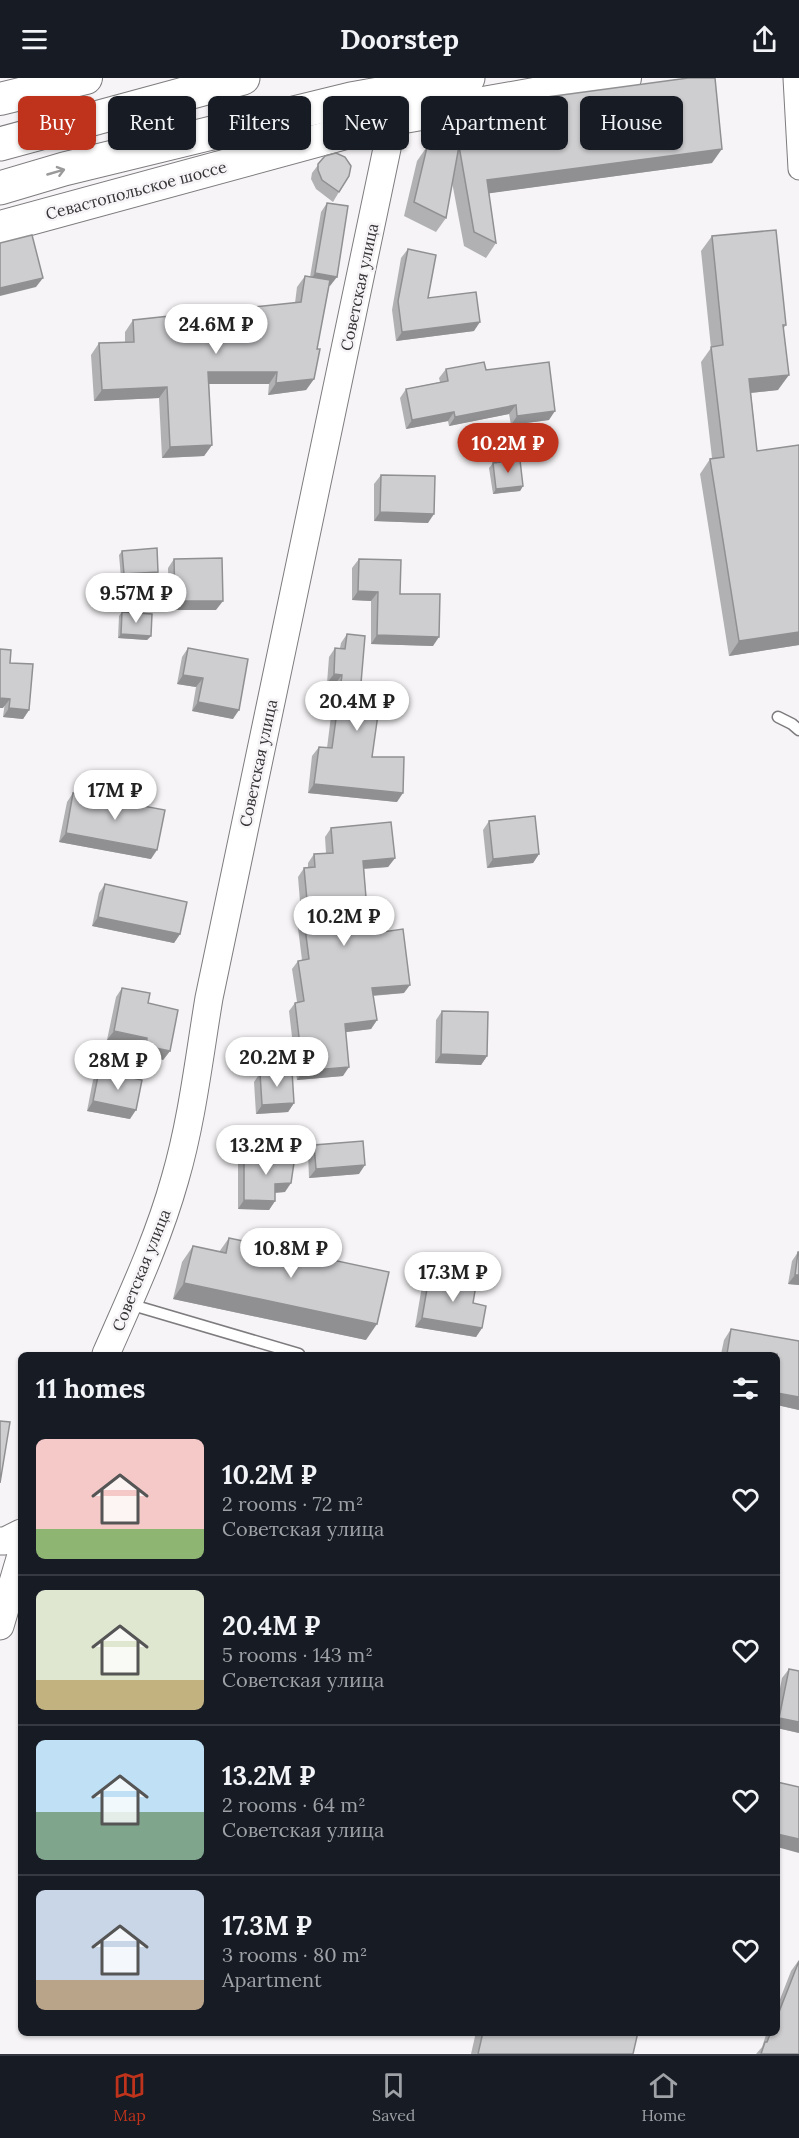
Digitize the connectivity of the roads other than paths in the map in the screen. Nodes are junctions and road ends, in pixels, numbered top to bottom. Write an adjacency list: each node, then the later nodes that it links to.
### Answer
1 (86, 78): 7 (main road)
2 (243, 78): 10 (main road)
3 (468, 78): 15 (main road, one-way to 3)
4 (625, 78): 6 (main road, Севастопольское шоссе)
5 (794, 78): 14 (street)
6 (522, 96)
7 (0, 99)
8 (421, 118): 13 (street)
9 (323, 138): 16 (main road, Севастопольское шоссе)
10 (0, 144)
11 (379, 150): 13 (street)
12 (386, 150): 13 (street, Советская улица)
13 (383, 162): 19 (street, Советская улица)
14 (799, 169)
15 (0, 188)
16 (0, 227)
17 (778, 717): 18 (lane)
18 (799, 730)
19 (129, 1304): 20 (street, Советская улица); 21 (lane)
20 (107, 1352)
21 (293, 1352)
22 (18, 1534): 23 (street)
23 (0, 1544): 24 (street); 25 (street)
24 (18, 1547)
25 (18, 1565): 26 (street)
26 (0, 1626)

